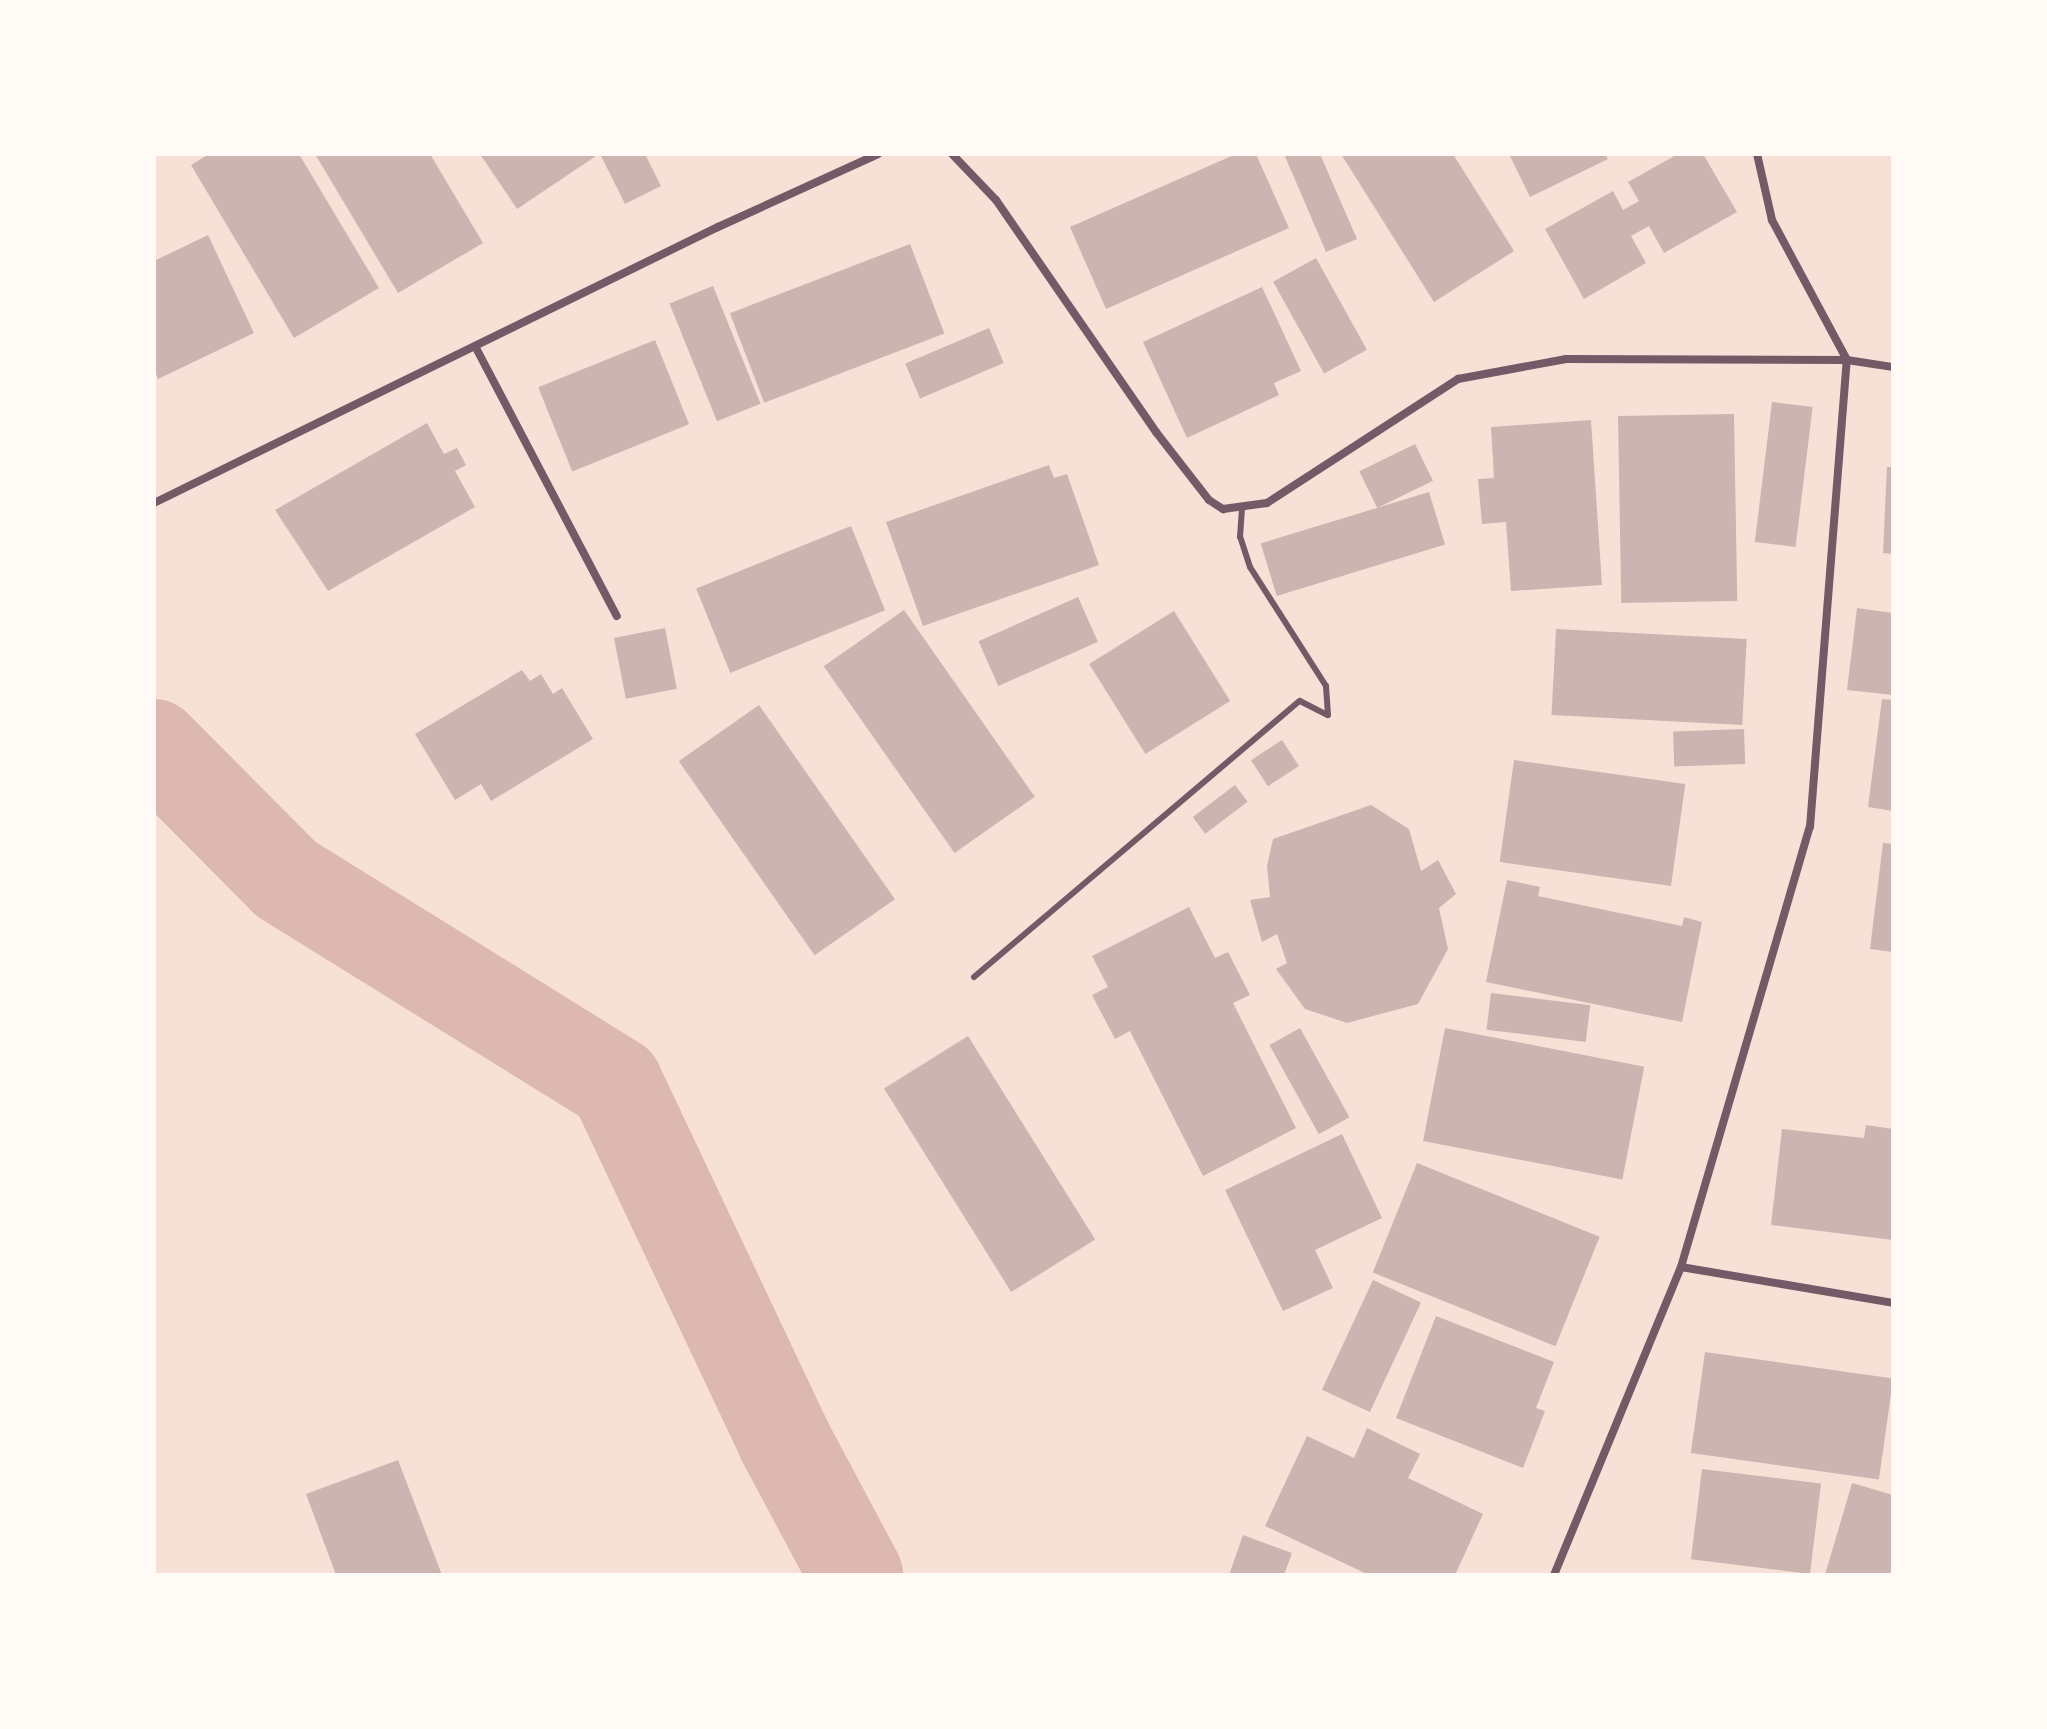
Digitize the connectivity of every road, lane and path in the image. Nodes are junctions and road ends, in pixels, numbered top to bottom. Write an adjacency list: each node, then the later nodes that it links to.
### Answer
1 (878, 154): 4 (street)
2 (952, 154): 8 (street)
3 (1757, 154): 5 (street)
4 (475, 346): 7 (street); 9 (street)
5 (1847, 360): 6 (street); 8 (street); 11 (street)
6 (1893, 367)
7 (154, 503)
8 (1242, 509): 10 (lane)
9 (617, 616)
10 (974, 977)
11 (1681, 1267): 12 (street); 13 (street)
12 (1893, 1303)
13 (1554, 1575)

